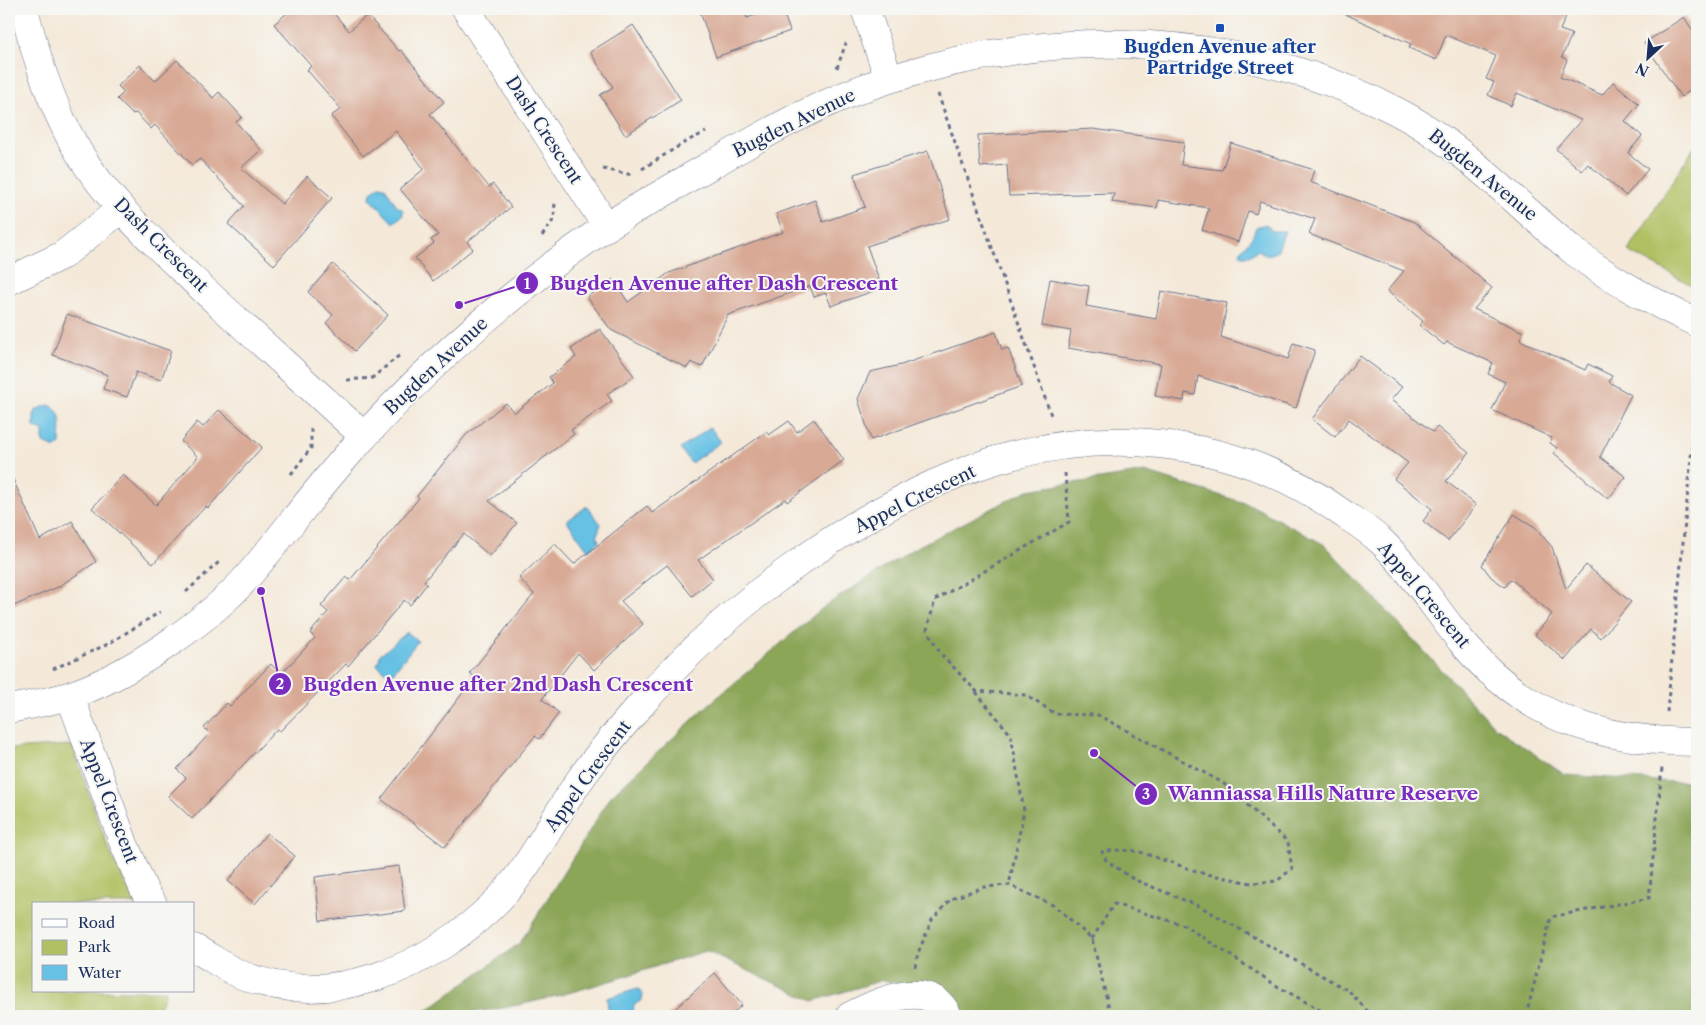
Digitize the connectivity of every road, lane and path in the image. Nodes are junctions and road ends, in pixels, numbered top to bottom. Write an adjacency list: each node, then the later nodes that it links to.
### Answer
1 (24, 9): 6 (street, Dash Crescent)
2 (466, 9): 7 (street, Dash Crescent)
3 (865, 9): 4 (street)
4 (889, 79): 7 (street, Bugden Avenue); 9 (street, Bugden Avenue)
5 (936, 89): 12 (path)
6 (121, 209): 8 (street); 13 (street, Dash Crescent)
7 (607, 227): 13 (street, Bugden Avenue)
8 (9, 280)
9 (1697, 324)
10 (1697, 394): 23 (path)
11 (312, 420): 15 (path)
12 (1055, 426)
13 (364, 436): 21 (street, Bugden Avenue)
14 (1064, 467): 20 (path)
15 (288, 478)
16 (223, 558): 17 (path)
17 (181, 597)
18 (165, 608): 19 (path)
19 (44, 672)
20 (976, 691): 25 (path); 34 (path)
21 (70, 696): 22 (street, Bugden Avenue); 26 (street, Appel Crescent)
22 (9, 709)
23 (1664, 742): 24 (street, Appel Crescent); 28 (street, Appel Crescent); 35 (path)
24 (1697, 742)
25 (1009, 885): 27 (path); 29 (path)
26 (152, 902)
27 (1092, 939): 32 (path); 33 (path)
28 (195, 949)
29 (911, 993): 30 (street); 31 (street)
30 (850, 1016)
31 (948, 1016)
32 (1111, 1016)
33 (1331, 1016)
34 (1372, 1016)
35 (1526, 1016)

